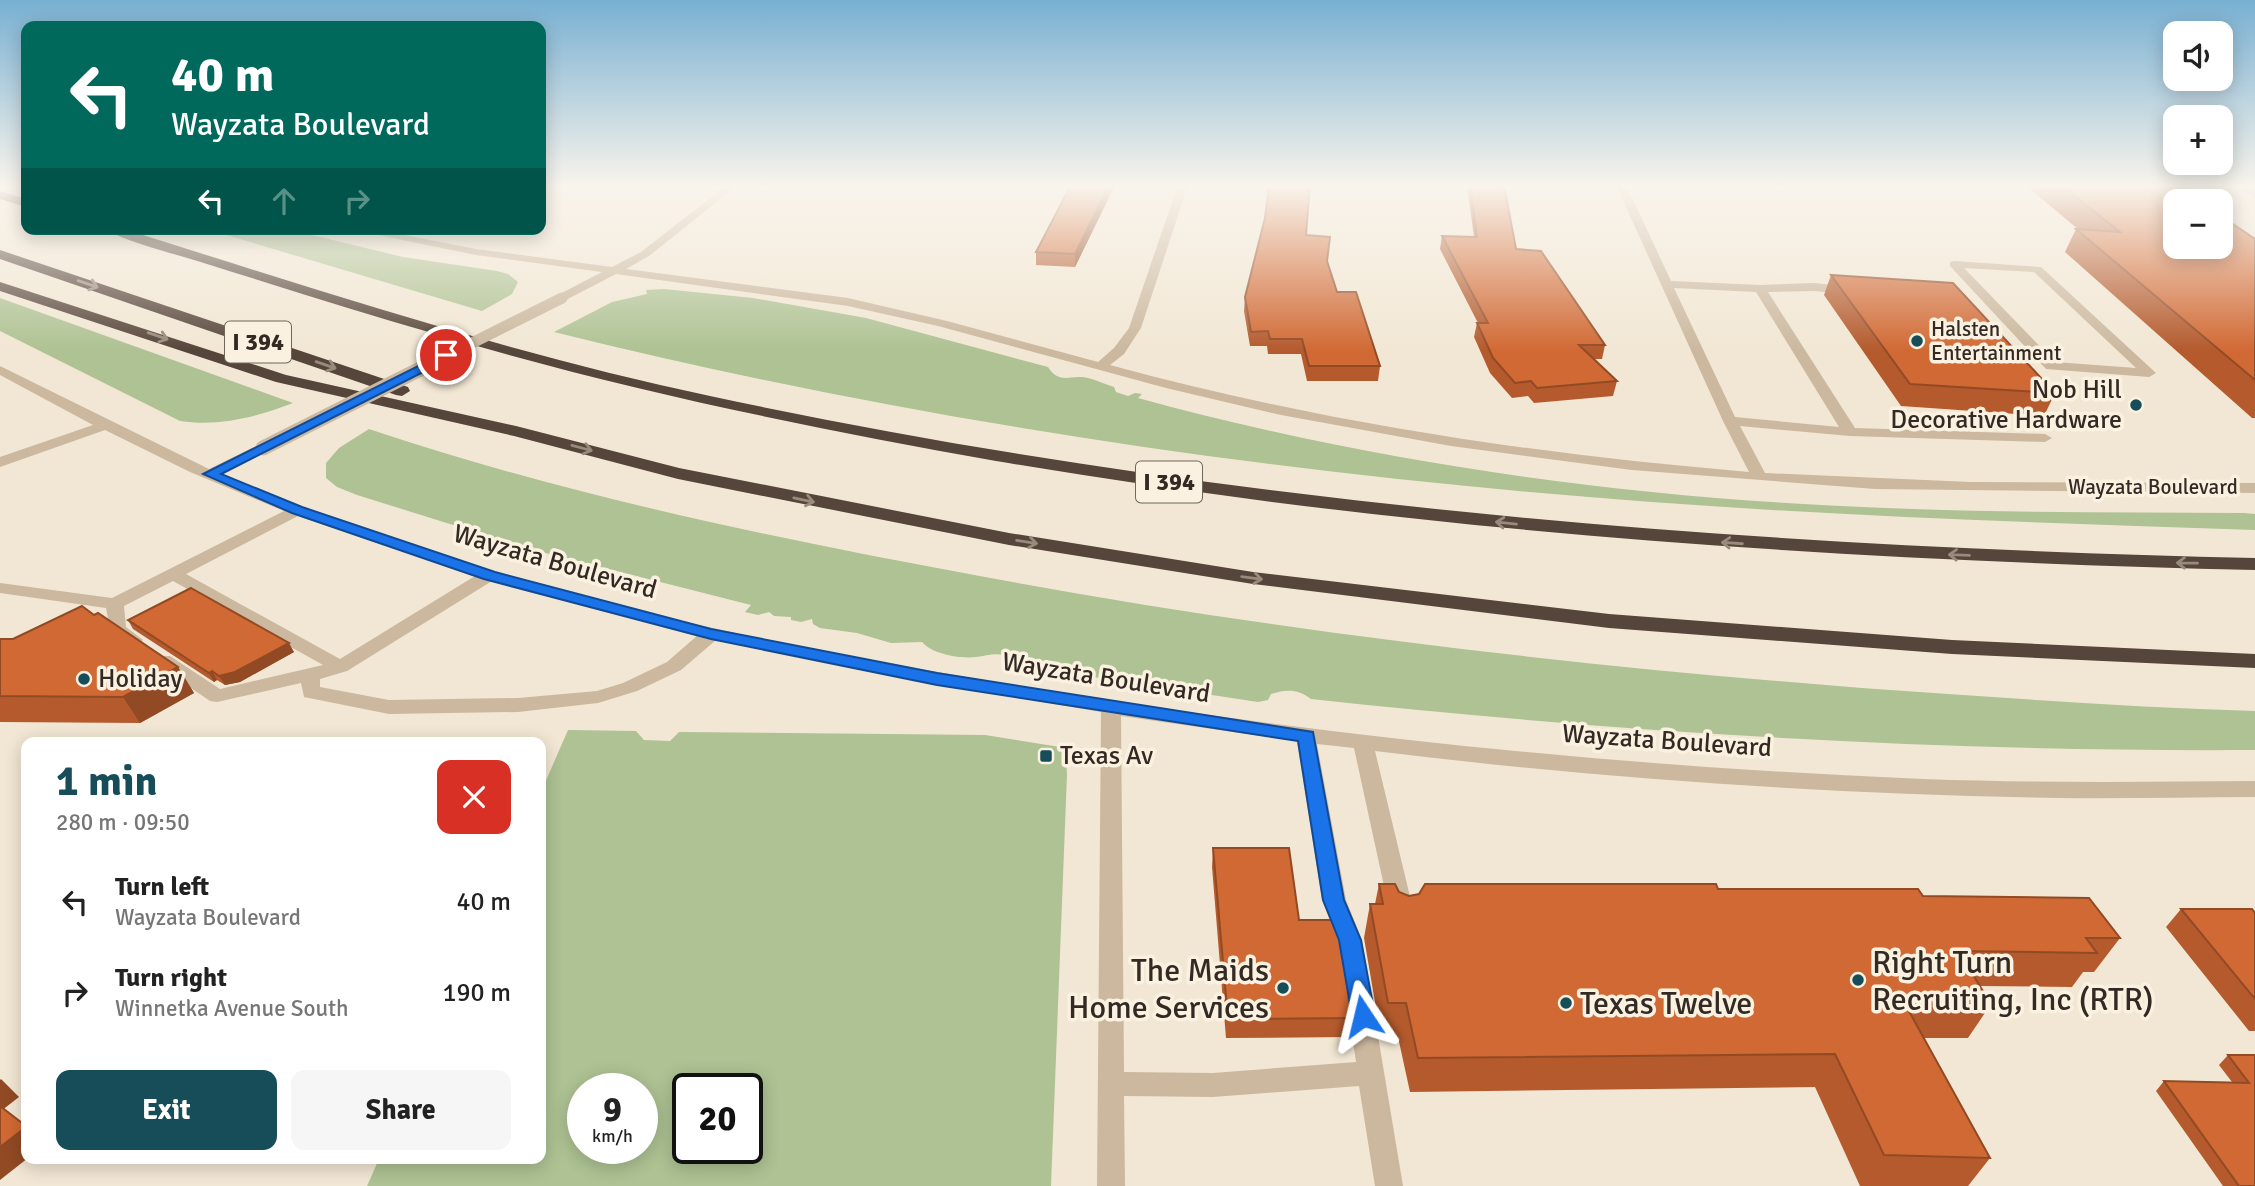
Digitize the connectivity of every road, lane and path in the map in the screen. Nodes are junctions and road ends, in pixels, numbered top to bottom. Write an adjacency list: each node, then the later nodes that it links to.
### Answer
1 (147, 240): 25 (highway, I 394, one-way to 1)
2 (414, 240): 7 (street, Wayzata Boulevard)
3 (662, 240): 7 (street)
4 (1164, 240): 13 (street)
5 (1647, 240): 8 (street)
6 (0, 254): 17 (highway, I 394, one-way to 17)
7 (613, 270): 13 (street, Wayzata Boulevard); 21 (street, bridge)
8 (1667, 284): 10 (street); 15 (street)
9 (0, 286): 17 (highway, one-way to 17)
10 (1760, 289): 11 (street); 18 (street)
11 (1868, 291)
12 (1981, 299): 12 (street)
13 (1100, 367): 22 (street, Wayzata Boulevard)
14 (0, 370): 16 (street, Wayzata Boulevard)
15 (1730, 421): 18 (street); 22 (street)
16 (106, 425): 20 (street); 21 (street, Wayzata Boulevard)
17 (516, 431): 31 (highway, I 394, one-way to 31)
18 (1850, 432): 19 (street)
19 (2045, 438)
20 (0, 462)
21 (210, 474): 24 (street, Wayzata Boulevard)
22 (1759, 477): 23 (street, Wayzata Boulevard)
23 (2255, 488)
24 (297, 510): 26 (street); 27 (street, Wayzata Boulevard)
25 (2255, 564)
26 (173, 574): 29 (street); 32 (street)
27 (489, 575): 30 (street, Wayzata Boulevard); 32 (street)
28 (0, 588): 29 (street)
29 (115, 604): 33 (street)
30 (711, 634): 33 (street); 34 (street, Wayzata Boulevard)
31 (2255, 661)
32 (340, 667): 33 (street)
33 (310, 675)
34 (1111, 708): 35 (street, Wayzata Boulevard); 40 (street)
35 (1306, 736): 36 (street, Wayzata Boulevard); 39 (street)
36 (1363, 742): 37 (street, Wayzata Boulevard); 38 (street)
37 (2255, 789)
38 (1403, 918)
39 (1370, 1073): 40 (street); 42 (street)
40 (1111, 1084): 41 (street)
41 (1111, 1186)
42 (1389, 1186)

